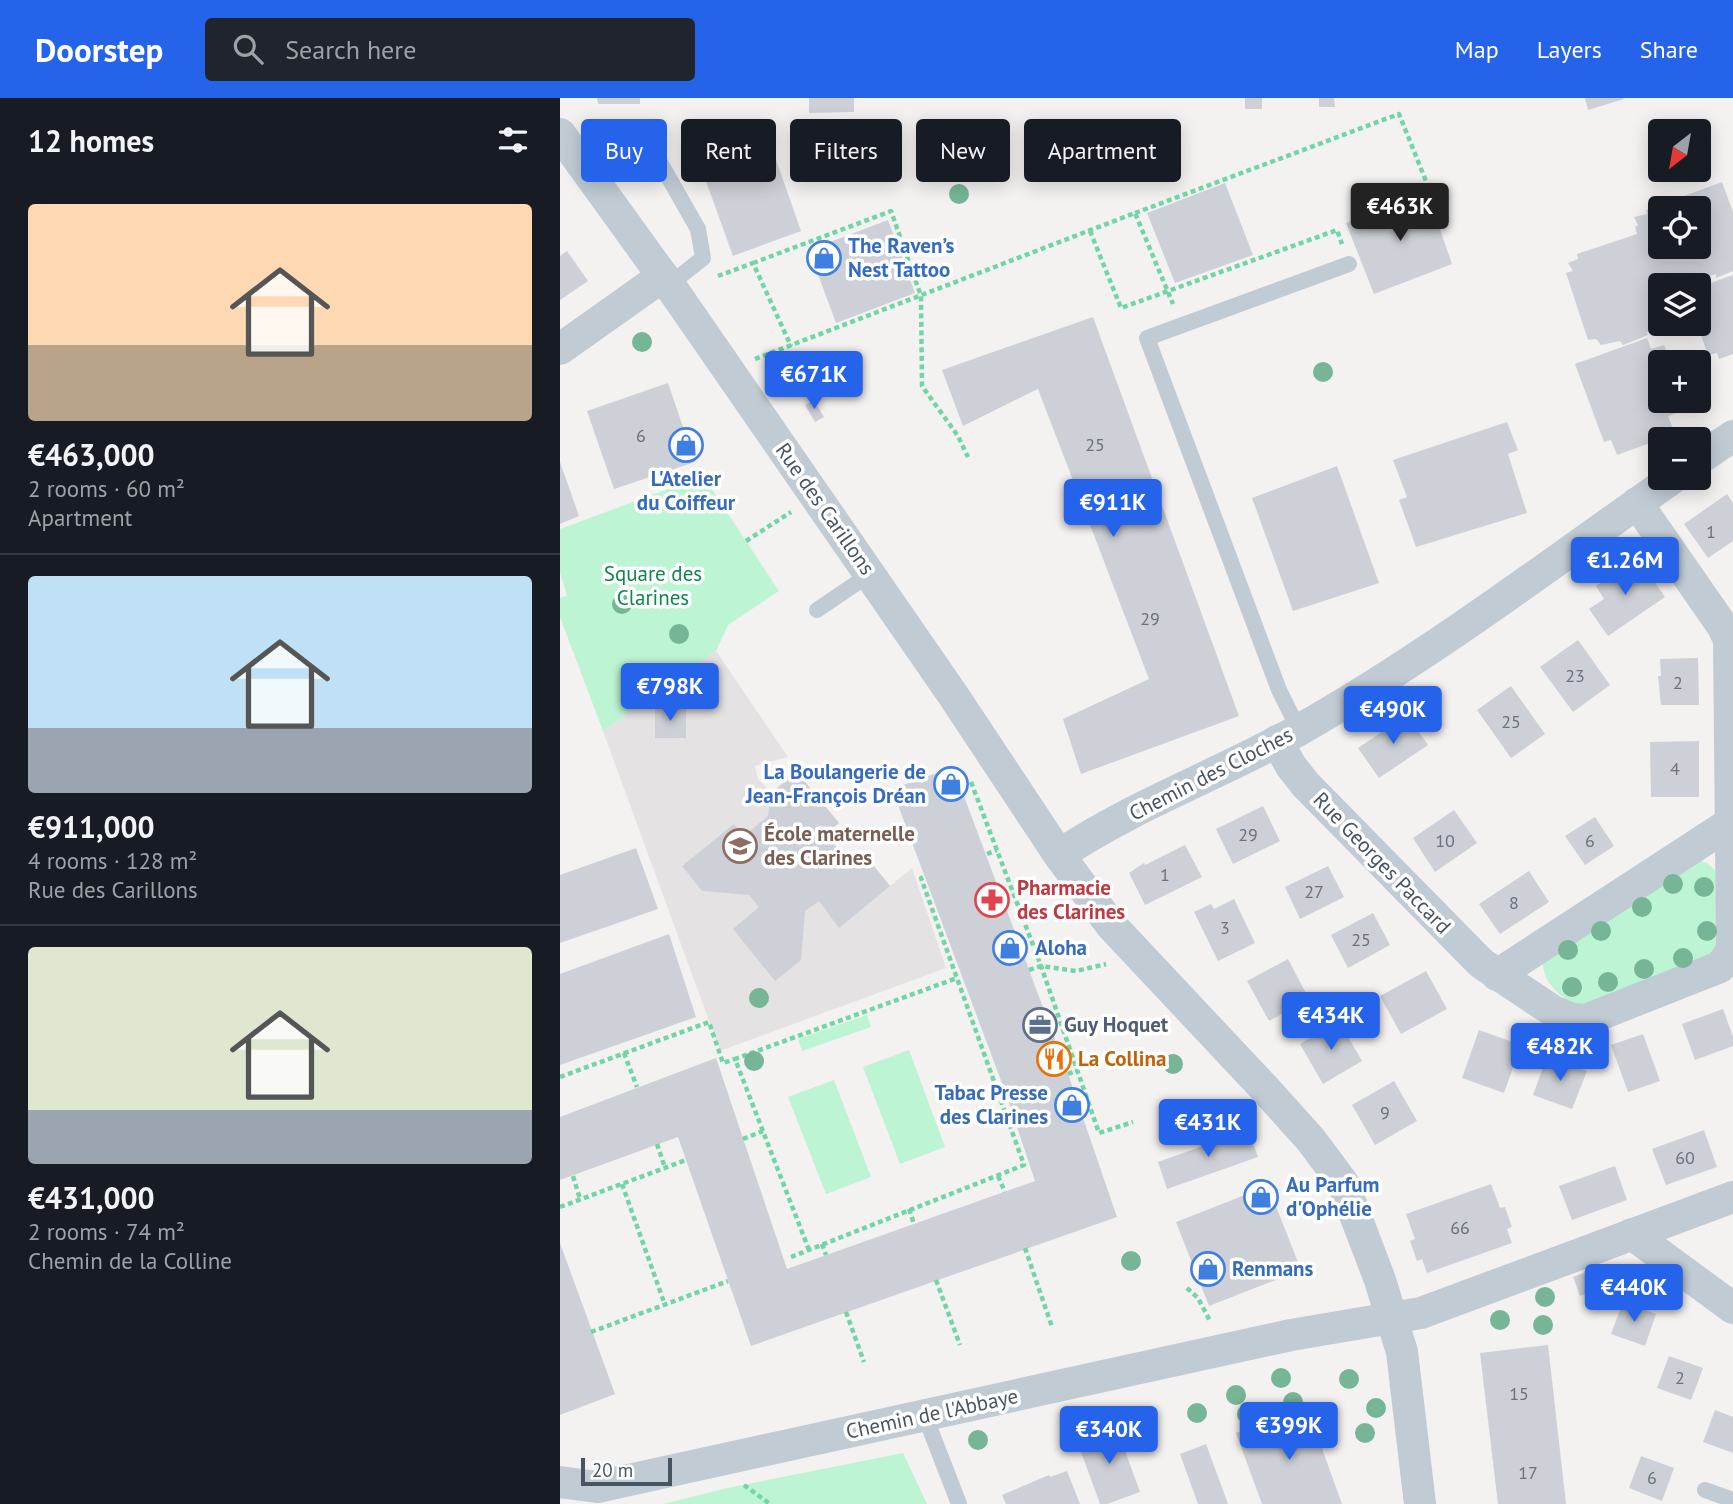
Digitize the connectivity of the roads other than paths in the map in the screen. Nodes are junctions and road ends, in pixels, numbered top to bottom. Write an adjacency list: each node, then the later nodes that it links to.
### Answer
1 (560, 134): 4 (street, Rue des Carillons)
2 (667, 175): 4 (lane)
3 (1349, 264): 12 (lane)
4 (669, 284): 5 (street); 10 (street, Rue des Carillons)
5 (560, 349)
6 (1733, 436): 7 (street)
7 (1711, 451)
8 (1656, 490): 9 (street, Chemin des Cloches)
9 (1637, 503): 12 (street, Chemin des Cloches); 13 (street, Rue Georges Paccard)
10 (870, 574): 11 (lane); 14 (street, Rue des Carillons)
11 (817, 610)
12 (1288, 735): 14 (street, Chemin des Cloches); 15 (street, Rue Georges Paccard)
13 (1732, 822): 15 (street); 15 (street, Rue Georges Paccard)
14 (1059, 855): 19 (street, Rue des Carillons)
15 (1497, 975)
16 (1733, 1197): 17 (street, Chemin de l'Abbaye)
17 (1632, 1234): 18 (street); 19 (street, Chemin de l'Abbaye)
18 (1733, 1308)
19 (1392, 1318): 20 (street, Chemin de l'Abbaye); 25 (street, Rue des Carillons)
20 (925, 1416): 21 (street, Chemin de l'Abbaye); 24 (lane)
21 (564, 1482)
22 (1705, 1490): 23 (lane)
23 (1733, 1500)
24 (959, 1504)
25 (1420, 1504)

